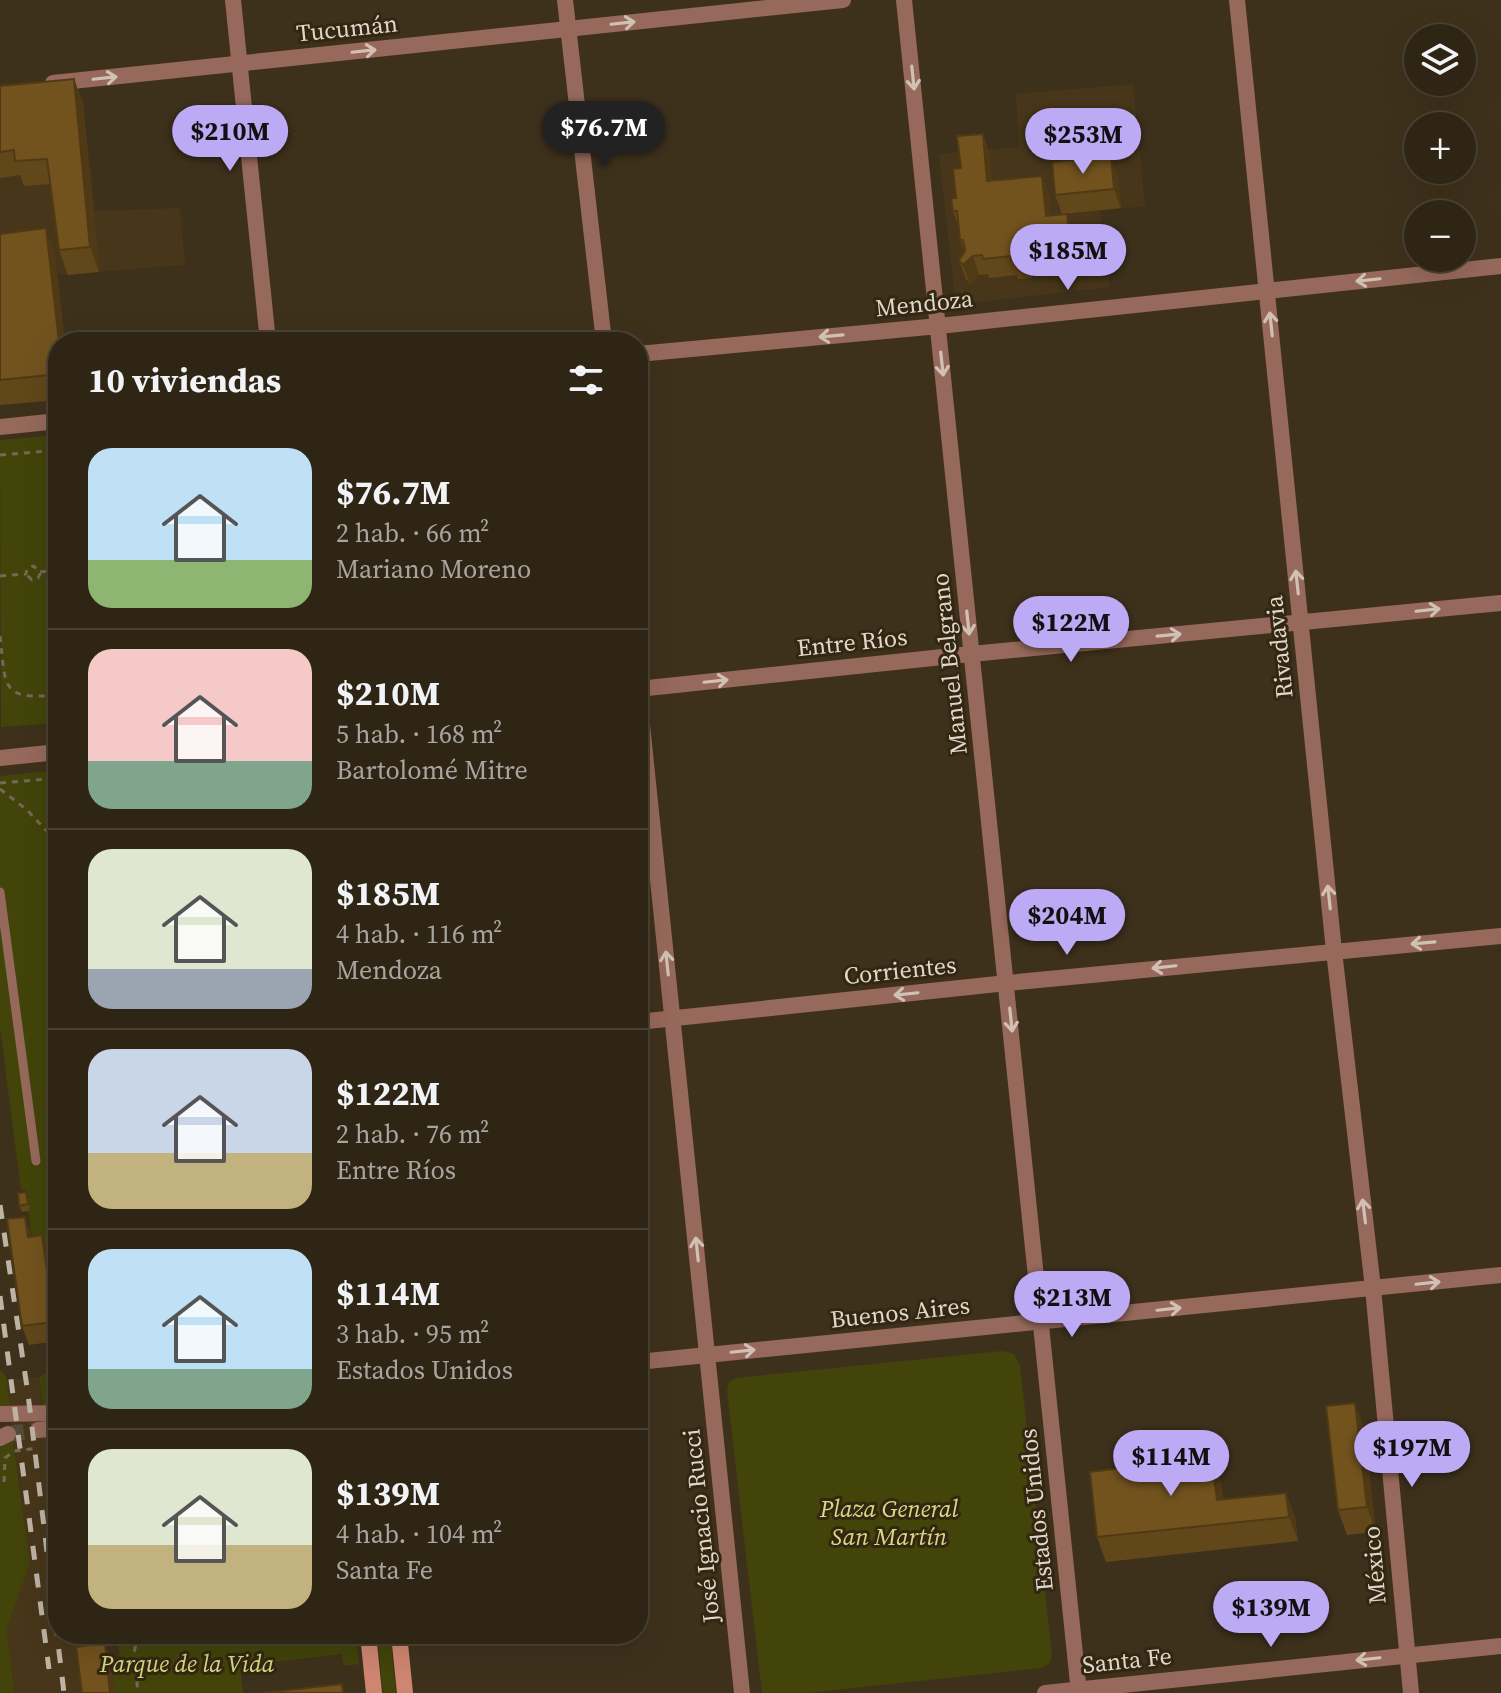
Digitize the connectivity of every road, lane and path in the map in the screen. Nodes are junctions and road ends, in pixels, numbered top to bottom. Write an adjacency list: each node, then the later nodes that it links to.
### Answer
1 (233, 0): 7 (street)
2 (565, 0): 6 (street)
3 (843, 0): 6 (street, Tucumán, one-way to 3)
4 (904, 0): 11 (street, Manuel Belgrano, one-way to 11)
5 (1237, 0): 10 (street, Rivadavia)
6 (568, 29): 7 (street, Tucumán, one-way to 6); 13 (street)
7 (239, 64): 8 (street, Tucumán, one-way to 7); 12 (street)
8 (30, 86)
9 (1501, 266): 10 (street, Mendoza, one-way to 10)
10 (1268, 290): 11 (street, Mendoza); 24 (street, Rivadavia, one-way to 10)
11 (939, 326): 14 (street, Mendoza, one-way to 14); 26 (street, Manuel Belgrano, one-way to 26)
12 (267, 332)
13 (603, 332)
14 (648, 353)
15 (48, 422): 16 (street)
16 (0, 427)
17 (48, 451): 18 (path)
18 (0, 455)
19 (48, 571): 20 (path)
20 (40, 572): 21 (path); 21 (path)
21 (26, 574): 22 (path)
22 (0, 576)
23 (1501, 603): 24 (street, Entre Ríos, one-way to 23)
24 (1300, 623): 26 (street, Entre Ríos, one-way to 24); 37 (street, Rivadavia, one-way to 24)
25 (0, 636): 28 (path)
26 (971, 654): 27 (street, Entre Ríos, one-way to 26); 38 (street, Manuel Belgrano)
27 (648, 687)
28 (48, 696)
29 (48, 753): 30 (street)
30 (0, 758)
31 (48, 779): 33 (path)
32 (648, 782): 39 (street, José Ignacio Rucci, one-way to 32)
33 (0, 786): 34 (path)
34 (48, 832)
35 (0, 892): 41 (lane)
36 (1501, 936): 37 (street, Corrientes, one-way to 37)
37 (1334, 951): 38 (street, Corrientes, one-way to 38); 43 (street, Rivadavia, one-way to 37)
38 (1007, 983): 39 (street, Corrientes, one-way to 39); 44 (street, Manuel Belgrano, one-way to 44)
39 (673, 1018): 40 (street, Corrientes); 45 (street, José Ignacio Rucci, one-way to 39)
40 (648, 1021)
41 (36, 1161)
42 (1501, 1275): 43 (street, Buenos Aires, one-way to 42)
43 (1373, 1288): 44 (street, Buenos Aires, one-way to 43); 57 (street, México)
44 (1041, 1322): 45 (street, Buenos Aires, one-way to 44); 58 (street, Estados Unidos)
45 (707, 1355): 46 (street, Buenos Aires); 62 (street, José Ignacio Rucci)
46 (648, 1361)
47 (48, 1413): 48 (street)
48 (0, 1414)
49 (48, 1429): 50 (street)
50 (38, 1430)
51 (48, 1447): 52 (path)
52 (4, 1482)
53 (136, 1644): 59 (path)
54 (369, 1644): 60 (main road)
55 (400, 1644): 61 (main road)
56 (1501, 1646): 57 (street, Santa Fe)
57 (1407, 1655): 58 (street, Santa Fe, one-way to 58); 64 (street, México)
58 (1079, 1691): 63 (street, Santa Fe)
59 (138, 1693)
60 (374, 1693)
61 (405, 1693)
62 (742, 1693)
63 (1045, 1693)
64 (1411, 1693)

